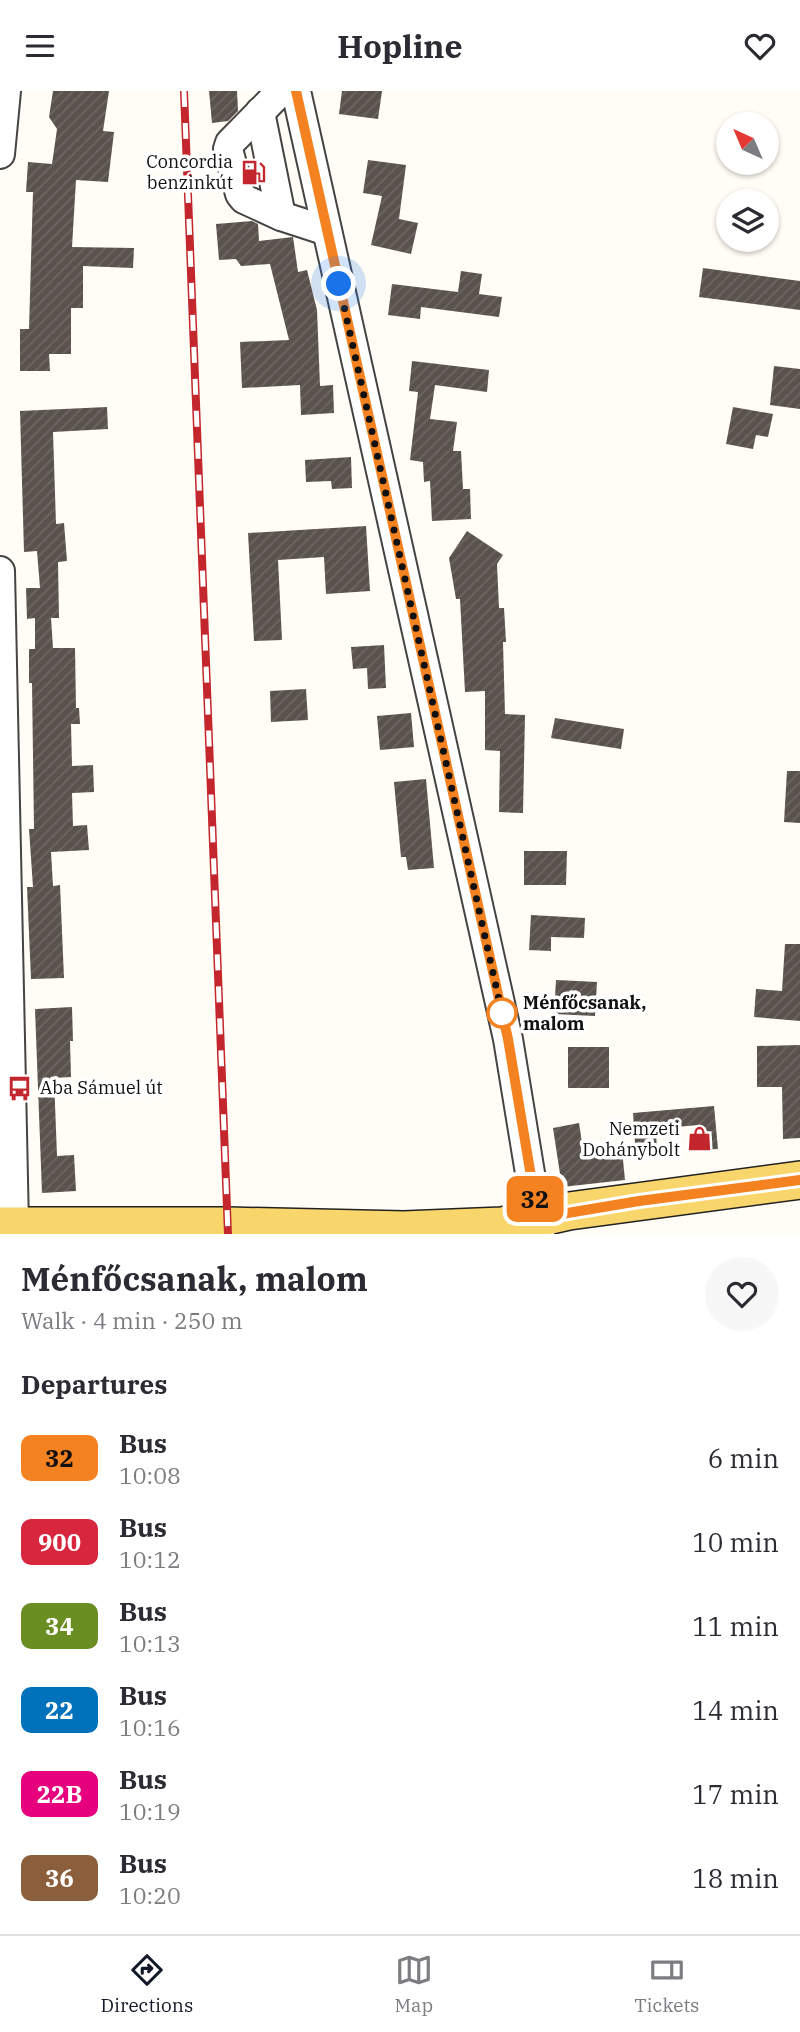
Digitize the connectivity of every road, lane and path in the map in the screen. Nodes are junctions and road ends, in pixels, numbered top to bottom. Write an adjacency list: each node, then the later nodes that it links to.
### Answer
1 (6, 91): 5 (street)
2 (281, 91): 4 (street)
3 (296, 91): 7 (street)
4 (260, 112): 6 (street); 6 (street)
5 (0, 153)
6 (281, 216): 7 (street)
7 (327, 231): 11 (street)
8 (0, 571): 10 (street)
9 (800, 1180): 11 (main road)
10 (7, 1226): 12 (main road)
11 (539, 1226): 12 (main road)
12 (139, 1230)

